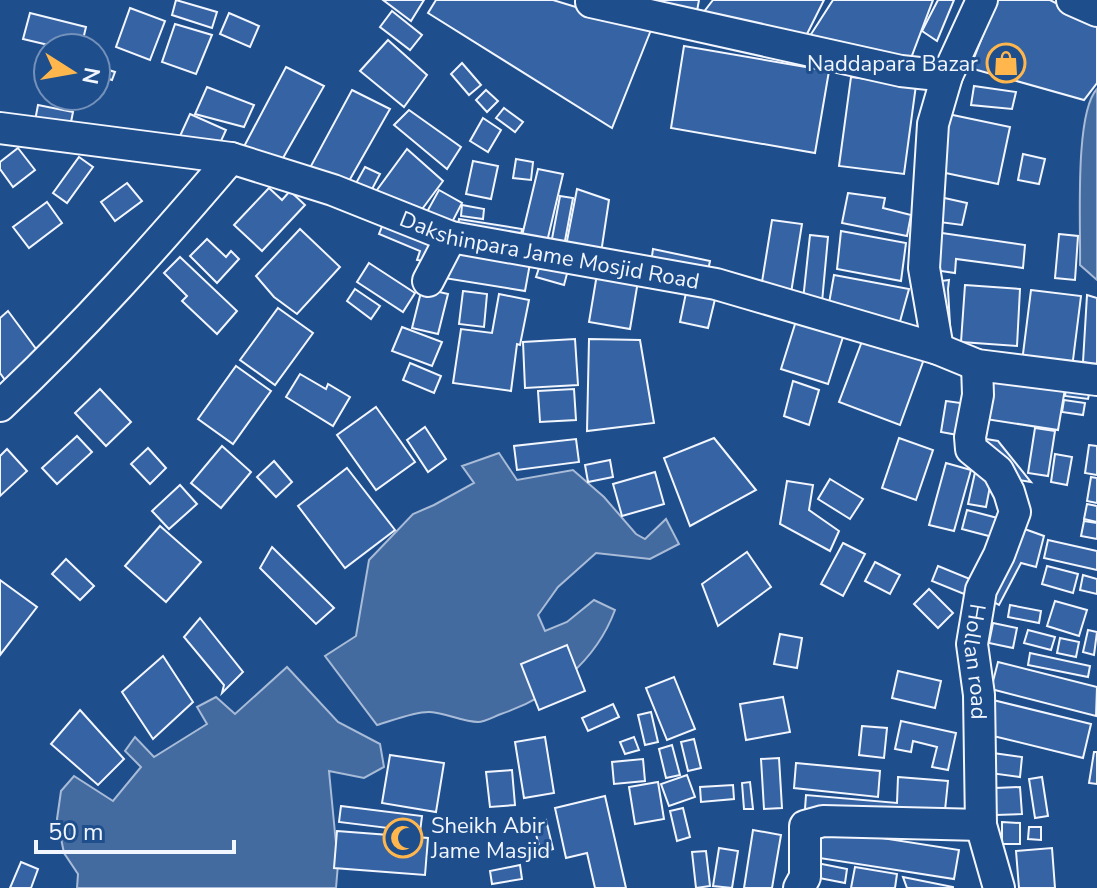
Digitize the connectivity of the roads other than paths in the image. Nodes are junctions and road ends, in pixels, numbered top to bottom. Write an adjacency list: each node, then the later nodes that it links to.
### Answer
1 (982, 0): 5 (street)
2 (1072, 0): 4 (street)
3 (591, 2): 5 (street)
4 (1097, 11)
5 (947, 76): 10 (street)
6 (0, 128): 7 (street, Dakshinpara Jame Mosjid Road)
7 (231, 158): 8 (street, Dakshinpara Jame Mosjid Road); 13 (street)
8 (451, 237): 9 (street); 10 (street, Dakshinpara Jame Mosjid Road)
9 (428, 281)
10 (938, 349): 11 (street, Dakshinpara Jame Mosjid Road)
11 (977, 365): 12 (street, Dakshinpara Jame Mosjid Road); 14 (street, Hollan road)
12 (1097, 380)
13 (0, 406)
14 (981, 825): 15 (street); 16 (street, Hollan road)
15 (799, 888)
16 (999, 888)

